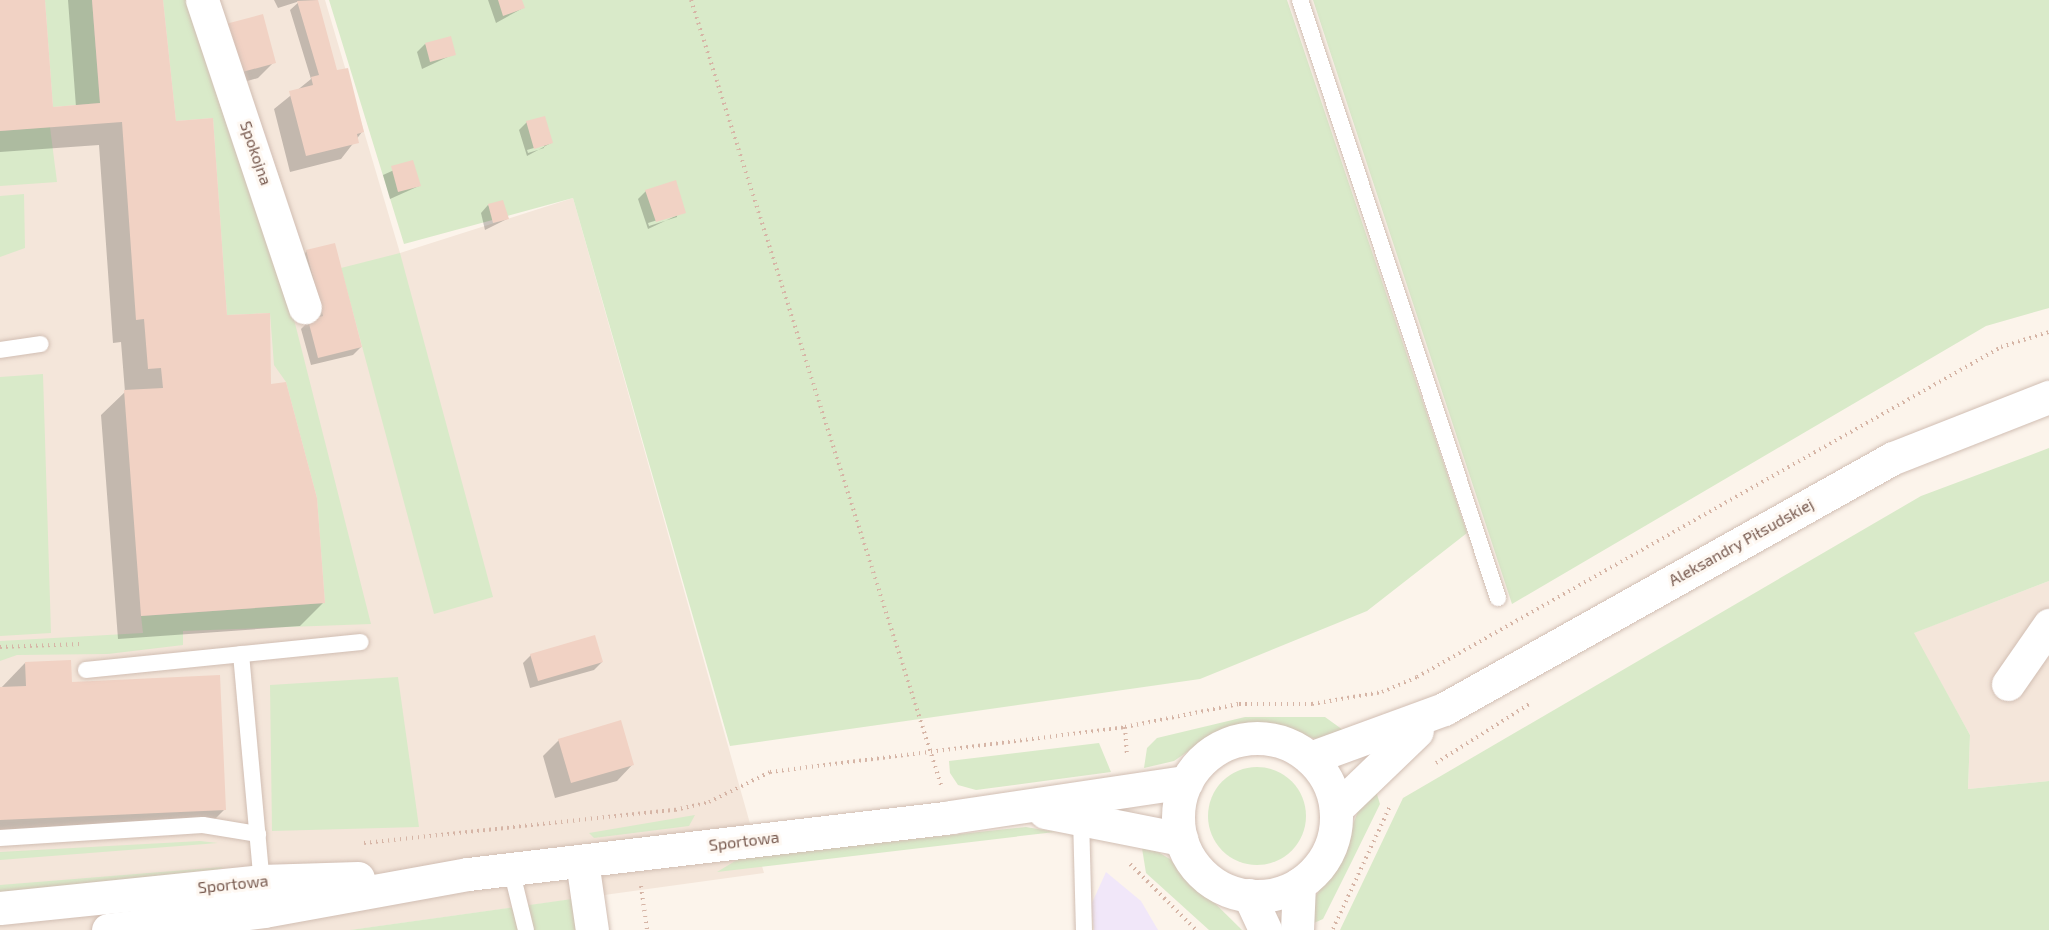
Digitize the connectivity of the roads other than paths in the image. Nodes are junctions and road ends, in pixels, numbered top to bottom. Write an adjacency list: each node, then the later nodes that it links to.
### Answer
1 (202, 0): 3 (street, Spokojna)
2 (1300, 0): 7 (lane)
3 (305, 307)
4 (41, 344): 5 (lane)
5 (0, 350)
6 (2049, 397): 13 (street, Aleksandry Piłsudskiej)
7 (1498, 598)
8 (2049, 625): 12 (street)
9 (361, 642): 10 (lane)
10 (241, 654): 11 (lane); 18 (lane)
11 (86, 670)
12 (2008, 684)
13 (1444, 709): 14 (street, Aleksandry Piłsudskiej); 16 (street, Aleksandry Piłsudskiej)
14 (1310, 758): 15 (street); 16 (street)
15 (1186, 783): 17 (street, Sportowa); 20 (street)
16 (1336, 809): 23 (street)
17 (1081, 820): 20 (street, Sportowa); 22 (street, Sportowa); 30 (lane)
18 (258, 834): 19 (lane); 24 (lane)
19 (0, 838)
20 (1181, 839): 25 (street)
21 (511, 869): 22 (street, Sportowa); 24 (street, Sportowa); 28 (lane)
22 (585, 876): 29 (street)
23 (1299, 884): 25 (street); 32 (street)
24 (263, 896): 26 (street, Sportowa); 27 (street, Sportowa)
25 (1249, 896): 31 (street)
26 (0, 908)
27 (108, 930)
28 (526, 930)
29 (592, 930)
30 (1084, 930)
31 (1265, 930)
32 (1297, 930)

